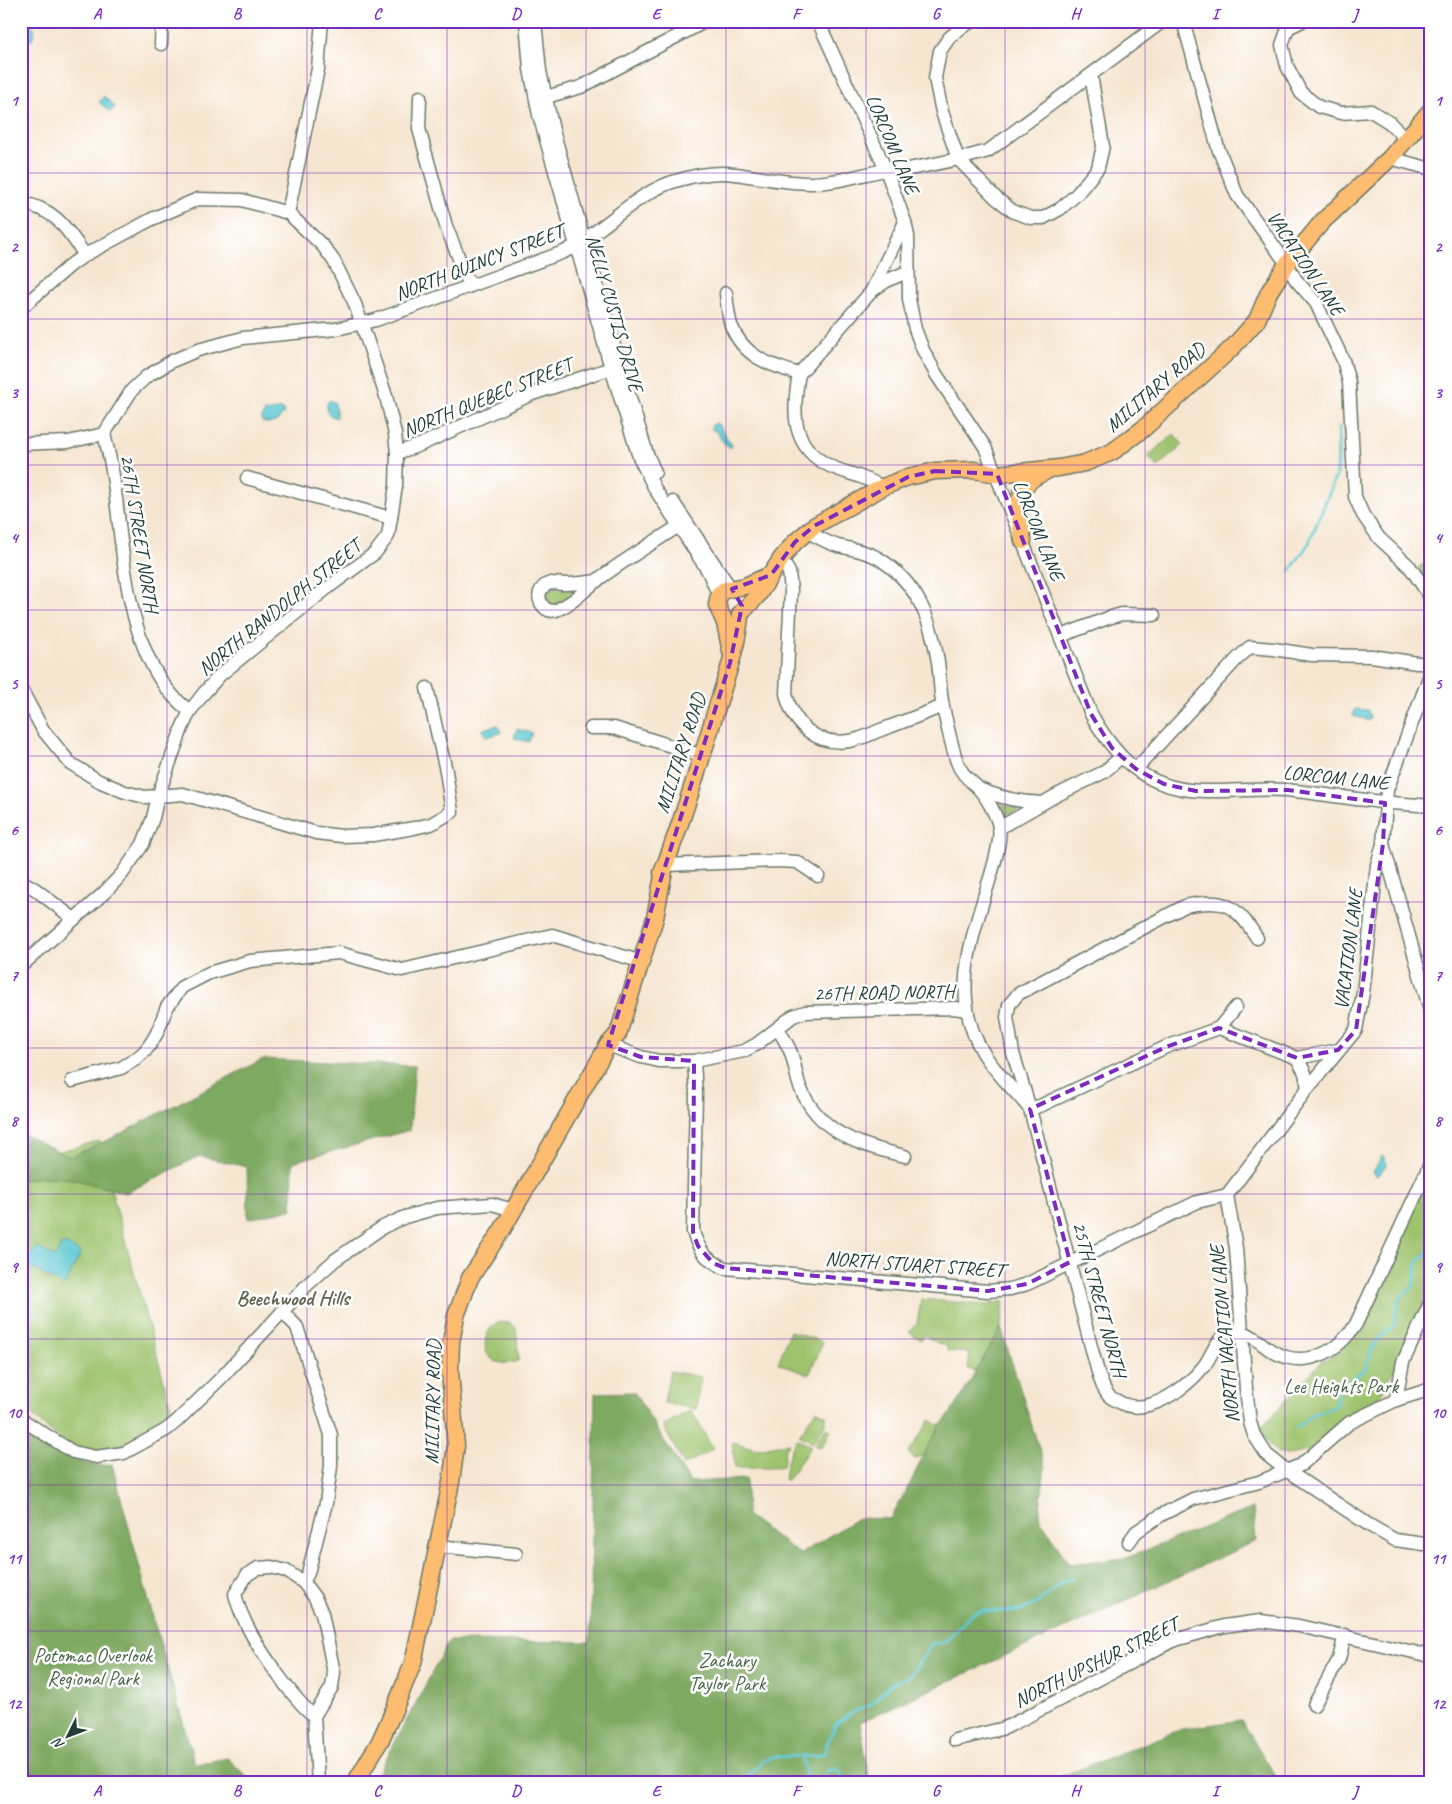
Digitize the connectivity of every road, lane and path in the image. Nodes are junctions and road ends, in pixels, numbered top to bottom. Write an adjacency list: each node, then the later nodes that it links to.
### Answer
1 (162, 21): 11 (street)
2 (322, 21): 22 (street)
3 (526, 21): 14 (street, NELLY CUSTIS DRIVE)
4 (535, 21): 14 (street, NELLY CUSTIS DRIVE)
5 (706, 21): 14 (street)
6 (818, 21): 20 (street, LORCOM LANE)
7 (1163, 21): 12 (street, NORTH QUINCY STREET)
8 (1183, 21): 26 (street, VACATION LANE)
9 (1302, 21): 16 (street)
10 (965, 23): 18 (street)
11 (161, 44)
12 (1091, 75): 18 (street, NORTH QUINCY STREET); 18 (street)
13 (420, 97): 28 (street)
14 (540, 99): 24 (street, NELLY CUSTIS DRIVE)
15 (1431, 110): 16 (main road, MILITARY ROAD)
16 (1407, 140): 17 (main road, MILITARY ROAD)
17 (1390, 158): 19 (street); 26 (main road, MILITARY ROAD)
18 (958, 159): 20 (street, NORTH QUINCY STREET)
19 (1431, 169)
20 (886, 170): 23 (street, LORCOM LANE); 24 (street, NORTH QUINCY STREET)
21 (21, 203): 25 (street)
22 (288, 213): 25 (street); 32 (street)
23 (905, 222): 27 (street, LORCOM LANE); 29 (street)
24 (580, 243): 28 (street, NORTH QUINCY STREET); 33 (street, NELLY CUSTIS DRIVE)
25 (86, 254): 31 (street)
26 (1287, 264): 38 (main road, MILITARY ROAD); 50 (street, VACATION LANE)
27 (907, 272): 29 (street); 39 (street, LORCOM LANE)
28 (470, 286): 32 (street, NORTH QUINCY STREET)
29 (870, 292): 34 (street)
30 (726, 293): 34 (street)
31 (21, 308)
32 (362, 324): 35 (street, NORTH QUINCY STREET); 37 (street)
33 (616, 366): 37 (street, NORTH QUEBEC STREET); 43 (street, NELLY CUSTIS DRIVE)
34 (799, 374): 41 (street)
35 (104, 434): 36 (street); 61 (street, 26TH STREET NORTH)
36 (21, 444)
37 (397, 453): 42 (street)
38 (1059, 468): 39 (main road, MILITARY ROAD); 45 (main road)
39 (997, 474): 41 (main road, MILITARY ROAD); 45 (street, LORCOM LANE)
40 (247, 478): 42 (street)
41 (883, 487): 44 (main road, MILITARY ROAD)
42 (392, 518): 61 (street, NORTH RANDOLPH STREET)
43 (682, 524): 48 (street); 49 (street, NELLY CUSTIS DRIVE)
44 (808, 532): 46 (main road, MILITARY ROAD); 60 (street, 25TH STREET NORTH)
45 (1023, 541): 54 (street, LORCOM LANE)
46 (781, 559): 47 (main road, MILITARY ROAD); 60 (street)
47 (771, 575): 49 (main road); 51 (main road, MILITARY ROAD)
48 (597, 581)
49 (727, 591): 51 (main road); 52 (main road)
50 (1431, 598)
51 (741, 614): 52 (main road); 55 (main road, MILITARY ROAD)
52 (722, 615): 55 (main road)
53 (1154, 615): 54 (street)
54 (1061, 636): 64 (street, LORCOM LANE)
55 (732, 654): 63 (main road, MILITARY ROAD)
56 (1431, 663): 65 (street)
57 (1431, 672): 68 (street, VACATION LANE)
58 (427, 688): 67 (street)
59 (21, 689): 67 (street)
60 (943, 706): 66 (street, 25TH STREET NORTH)
61 (190, 711): 67 (street, NORTH RANDOLPH STREET)
62 (591, 728): 63 (street)
63 (703, 756): 73 (main road, MILITARY ROAD)
64 (1121, 757): 65 (street, LORCOM LANE); 69 (street)
65 (1136, 769): 68 (street, LORCOM LANE)
66 (979, 789): 69 (street); 71 (street, 25TH STREET NORTH)
67 (158, 796): 76 (street, NORTH RANDOLPH STREET)
68 (1385, 802): 70 (street, LORCOM LANE); 72 (street, VACATION LANE)
69 (1042, 803): 71 (street)
70 (1431, 806)
71 (999, 828): 81 (street, 25TH STREET NORTH)
72 (1383, 844): 82 (street); 86 (street, VACATION LANE)
73 (665, 865): 74 (street); 78 (main road, MILITARY ROAD)
74 (818, 876)
75 (21, 881): 76 (street)
76 (74, 919): 79 (street, NORTH RANDOLPH STREET)
77 (1257, 938): 91 (street, 25TH STREET NORTH)
78 (637, 961): 85 (main road, MILITARY ROAD); 89 (street)
79 (21, 966)
80 (1236, 1007): 83 (street)
81 (966, 1010): 84 (street, 26TH ROAD NORTH); 91 (street, 25TH STREET NORTH)
82 (1431, 1014)
83 (1219, 1028): 87 (street); 91 (street)
84 (778, 1029): 88 (street, 26TH ROAD NORTH); 92 (street)
85 (608, 1044): 88 (street, 26TH ROAD NORTH); 95 (main road, MILITARY ROAD)
86 (1338, 1050): 87 (street); 90 (street, VACATION LANE)
87 (1298, 1058): 90 (street)
88 (694, 1061): 96 (street, NORTH STUART STREET)
89 (72, 1081)
90 (1308, 1088): 94 (street, VACATION LANE)
91 (1030, 1109): 96 (street, 25TH STREET NORTH)
92 (905, 1156)
93 (1431, 1162): 99 (street)
94 (1227, 1195): 96 (street, NORTH STUART STREET); 99 (street, NORTH VACATION LANE)
95 (513, 1210): 98 (street); 106 (main road, MILITARY ROAD)
96 (1070, 1262): 99 (street, 25TH STREET NORTH)
97 (1431, 1301): 101 (street)
98 (282, 1311): 102 (street); 108 (street)
99 (1242, 1332): 103 (street, NORTH VACATION LANE)
100 (1431, 1389): 101 (street)
101 (1396, 1400): 103 (street)
102 (21, 1419)
103 (1286, 1470): 104 (street); 105 (street, NORTH VACATION LANE)
104 (1129, 1542)
105 (1431, 1542)
106 (438, 1546): 107 (street); 115 (main road, MILITARY ROAD)
107 (516, 1554)
108 (304, 1582): 112 (street); 112 (street)
109 (1344, 1635): 110 (street, NORTH UPSHUR STREET); 111 (street); 113 (street, NORTH UPSHUR STREET)
110 (1431, 1656)
111 (1314, 1705)
112 (314, 1716): 114 (street)
113 (955, 1740)
114 (318, 1783)
115 (355, 1783)

